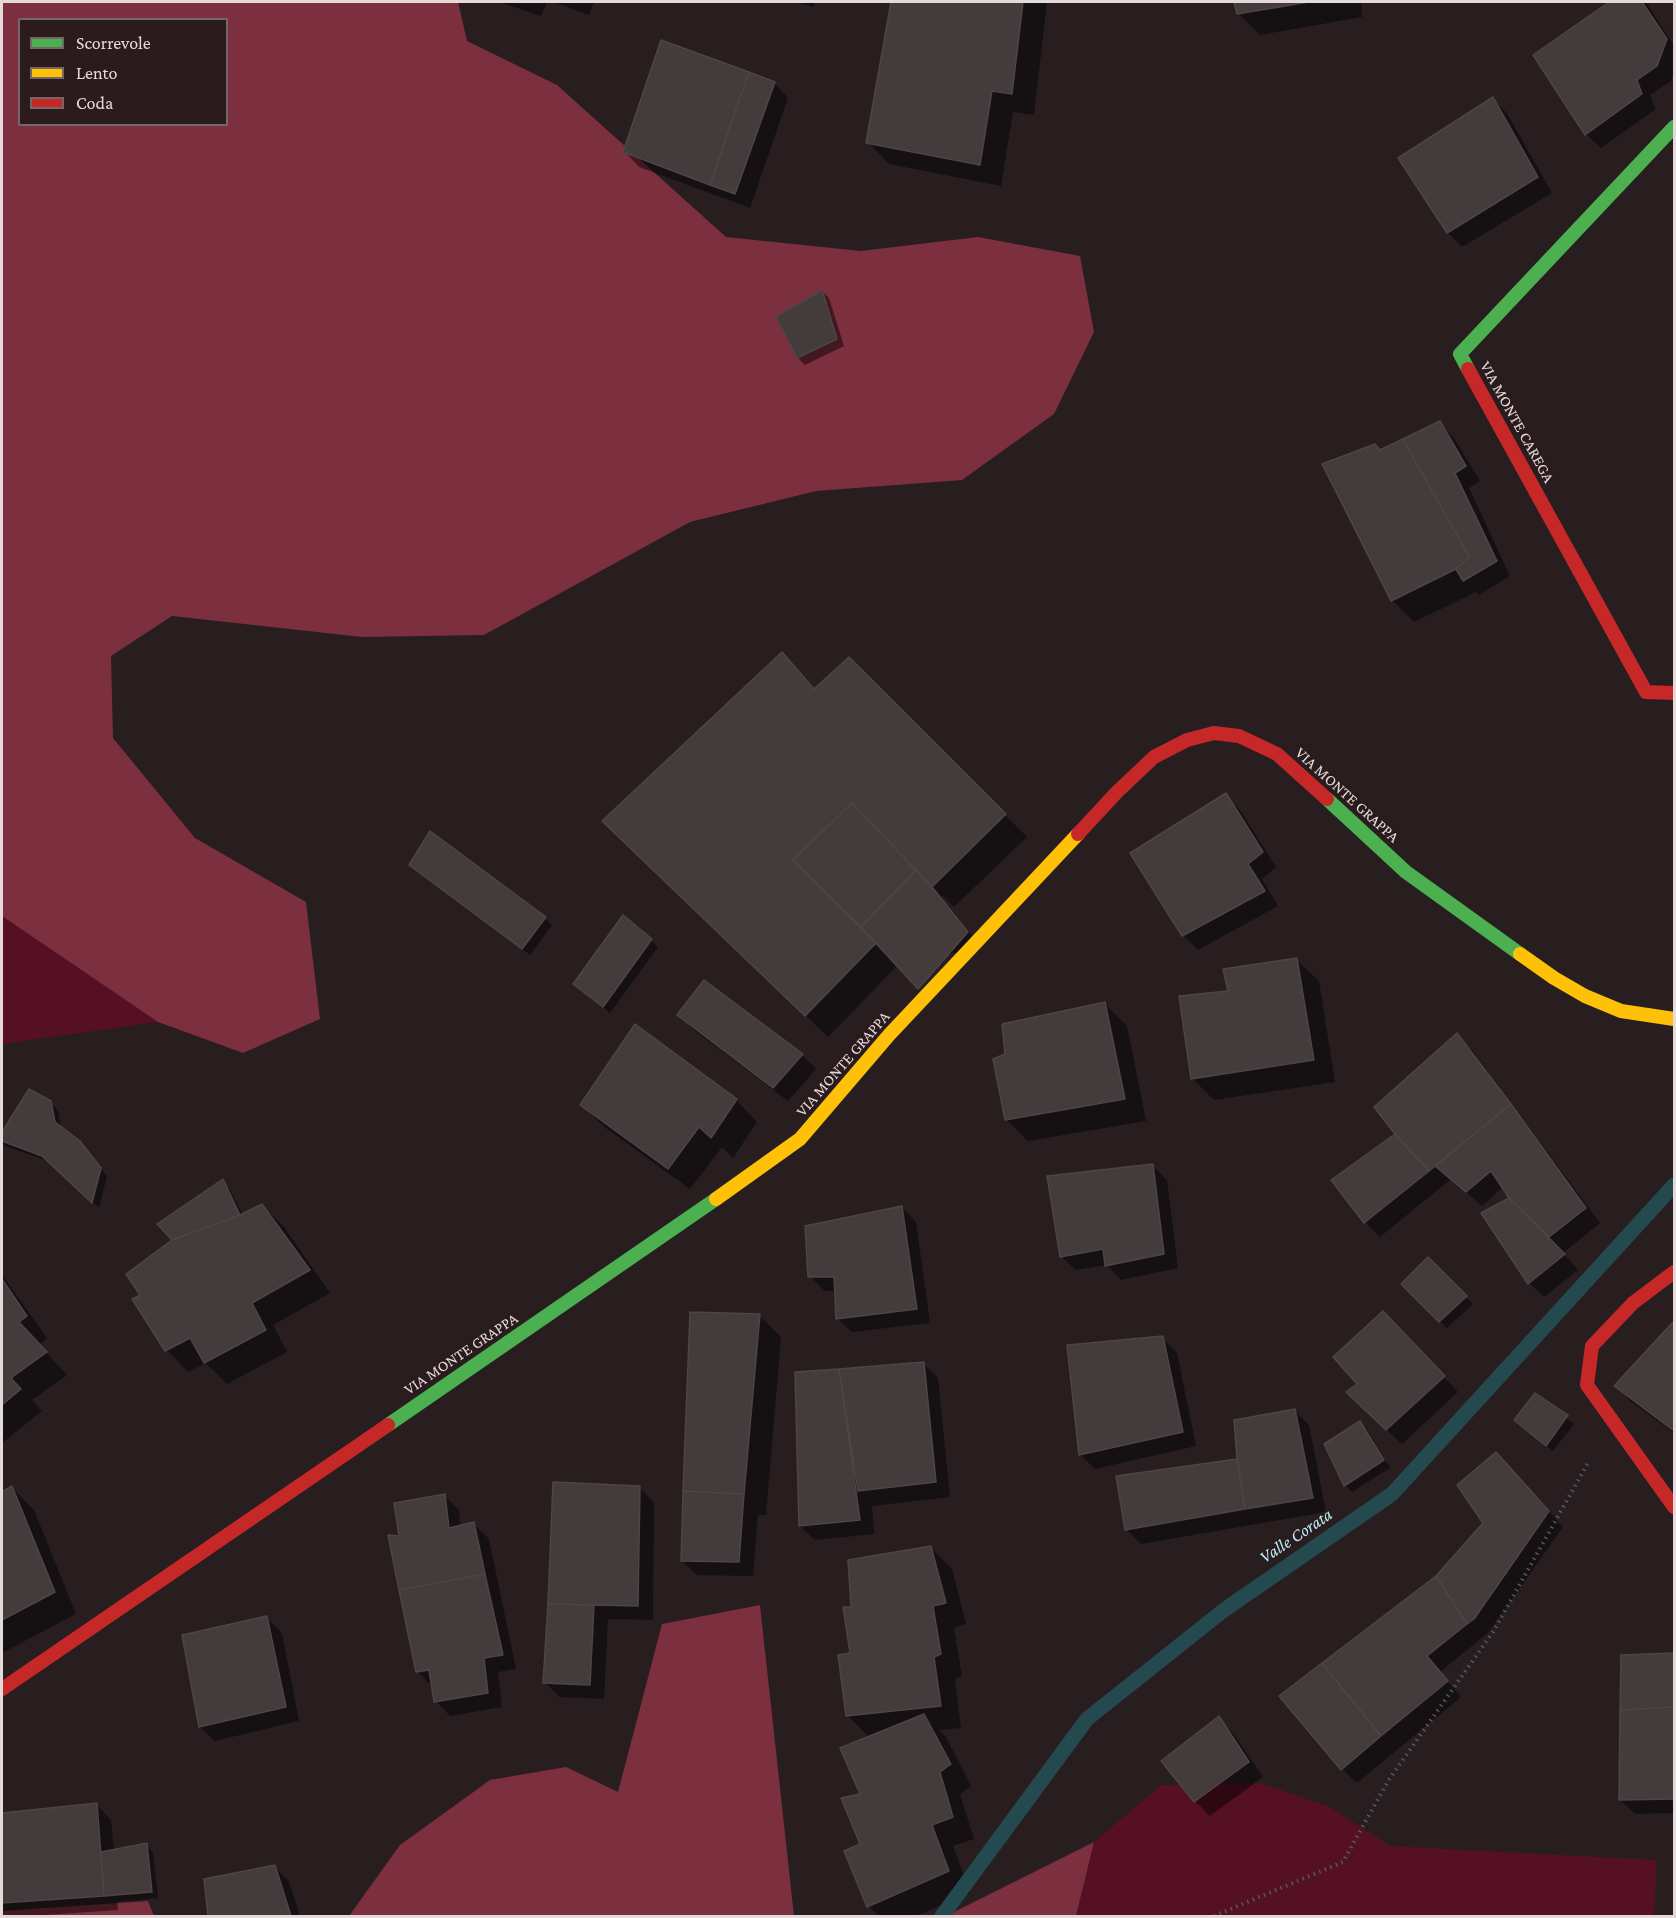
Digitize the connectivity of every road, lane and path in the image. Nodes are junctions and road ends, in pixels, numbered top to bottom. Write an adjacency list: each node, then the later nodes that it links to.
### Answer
1 (1674, 127): 2 (street, VIA MONTE CAREGA)
2 (1674, 693)
3 (1674, 1019): 7 (street, VIA MONTE GRAPPA)
4 (1674, 1272): 5 (street)
5 (1612, 1420): 6 (street); 8 (path)
6 (1674, 1507)
7 (2, 1689)
8 (1214, 1917)

